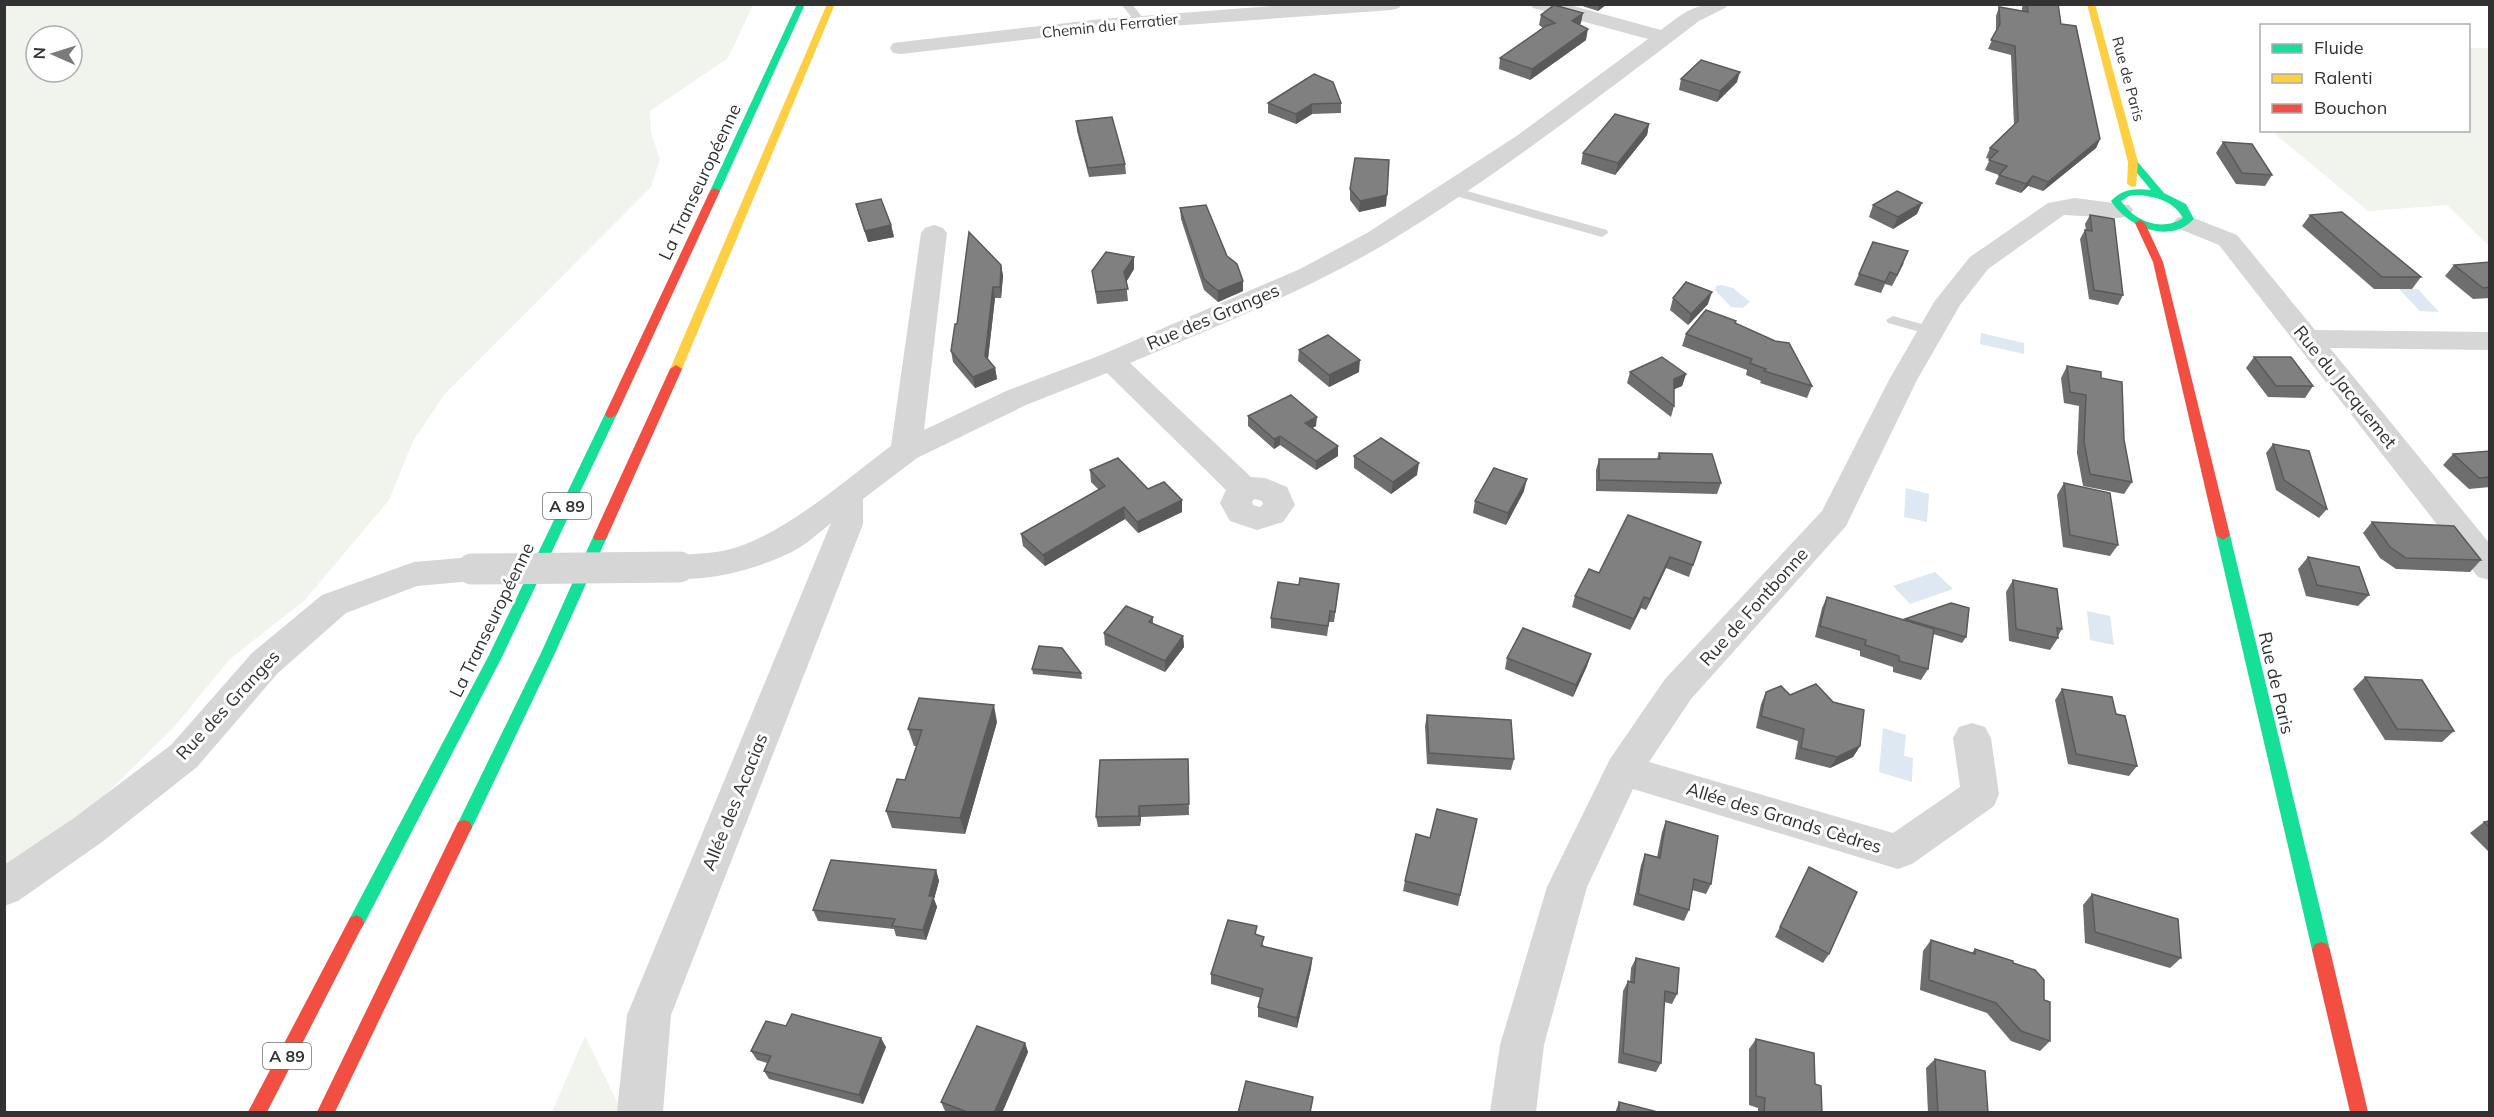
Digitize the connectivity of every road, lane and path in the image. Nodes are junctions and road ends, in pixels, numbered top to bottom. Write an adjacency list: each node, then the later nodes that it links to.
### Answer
1 (801, 4): 33 (main road, La Transeuropéenne / A 89)
2 (831, 4): 34 (main road, A 89)
3 (1126, 4): 10 (lane)
4 (1392, 4): 8 (street, Chemin du Ferratier)
5 (1540, 4): 11 (street)
6 (1718, 4): 11 (street, Rue des Granges)
7 (2091, 4): 13 (main road, Rue de Paris)
8 (1387, 5): 9 (street, Chemin du Ferratier)
9 (1273, 9): 10 (street, Chemin du Ferratier)
10 (1141, 22): 12 (street, Chemin du Ferratier)
11 (1665, 37): 14 (street, Rue des Granges)
12 (901, 48)
13 (2133, 162): 15 (main road, Rue de Paris); 16 (main road, Rue de Paris)
14 (1449, 190): 18 (lane); 25 (street, Rue des Granges)
15 (2160, 195): 16 (main road); 19 (main road)
16 (2130, 208): 19 (main road); 20 (main road, Rue de Paris); 22 (street, Rue de Fontbonne)
17 (934, 232): 26 (street)
18 (1602, 233)
19 (2172, 234): 20 (main road); 23 (street, Rue du Jacquemet)
20 (2158, 262): 37 (main road, Rue de Paris)
21 (1893, 320): 22 (lane)
22 (1931, 331): 31 (street, Rue de Fontbonne)
23 (2307, 339): 24 (street); 29 (street, Rue du Jacquemet)
24 (2490, 341)
25 (1111, 361): 26 (street, Rue des Granges); 27 (street)
26 (906, 451): 28 (street, Rue des Granges)
27 (1245, 490)
28 (847, 496): 32 (street, Rue des Granges, bridge); 35 (street, Allée des Acacias)
29 (2490, 568)
30 (1972, 738): 31 (street, Allée des Grands Cèdres)
31 (1623, 770): 36 (street, Rue de Fontbonne)
32 (4, 888)
33 (257, 1113)
34 (326, 1113)
35 (640, 1113)
36 (1514, 1113)
37 (2359, 1113)

